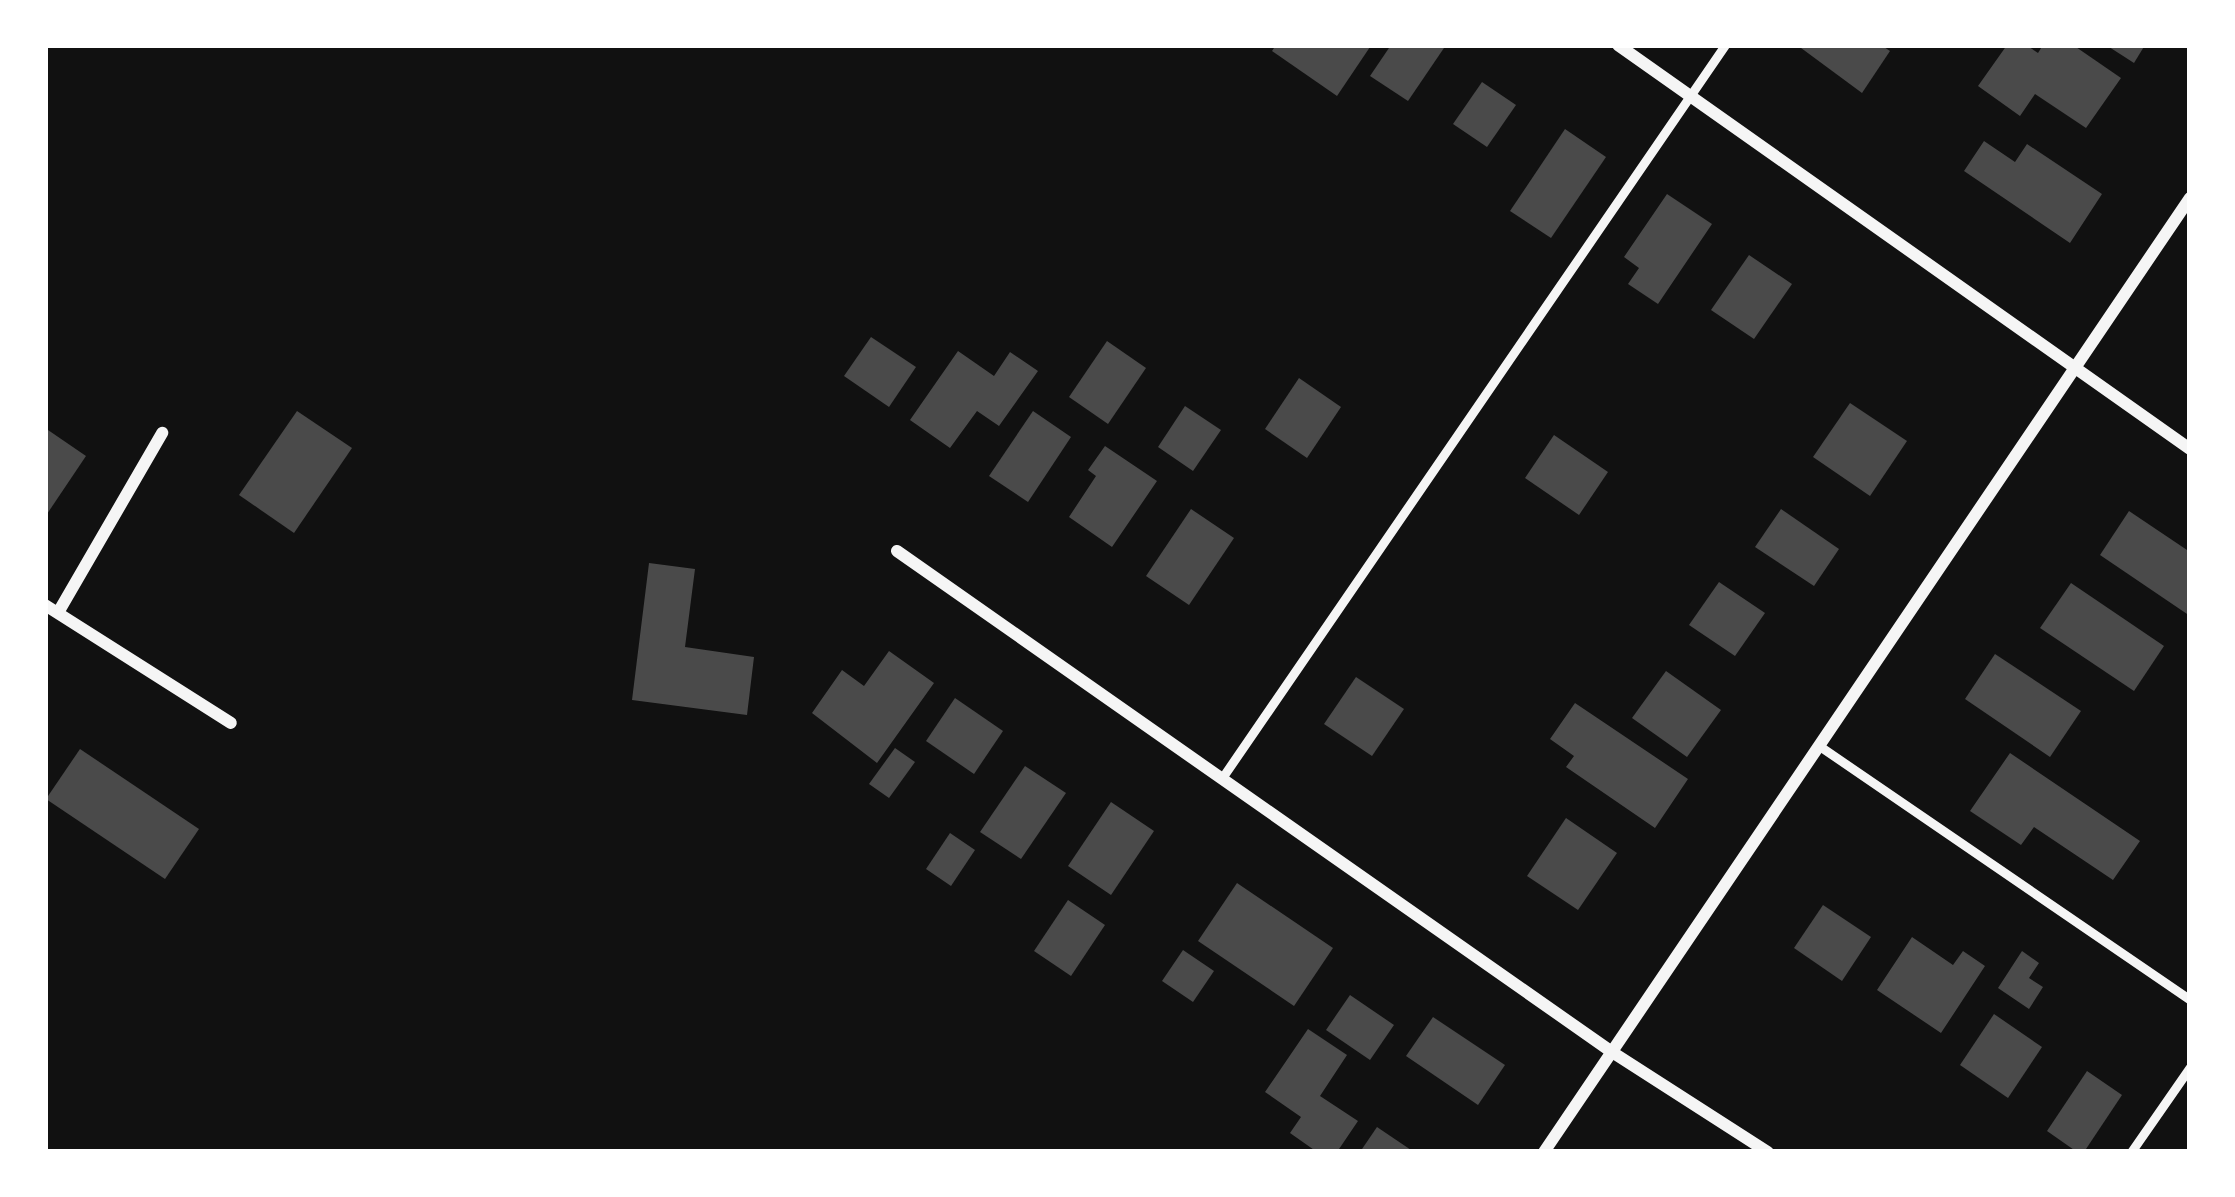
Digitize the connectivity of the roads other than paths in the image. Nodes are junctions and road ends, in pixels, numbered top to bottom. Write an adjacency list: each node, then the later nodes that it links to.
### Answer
1 (1618, 45): 3 (street)
2 (1725, 45): 3 (lane)
3 (1690, 93): 5 (street); 12 (lane)
4 (2190, 199): 5 (street)
5 (2074, 371): 7 (street); 11 (street)
6 (162, 433): 9 (street)
7 (2190, 449)
8 (897, 550): 12 (street)
9 (52, 608): 10 (street)
10 (231, 723)
11 (1818, 746): 13 (lane); 14 (street)
12 (1223, 776): 14 (street)
13 (2190, 1000)
14 (1612, 1052): 16 (street); 17 (street)
15 (2190, 1067): 18 (lane)
16 (1544, 1152)
17 (1768, 1152)
18 (2131, 1152)

